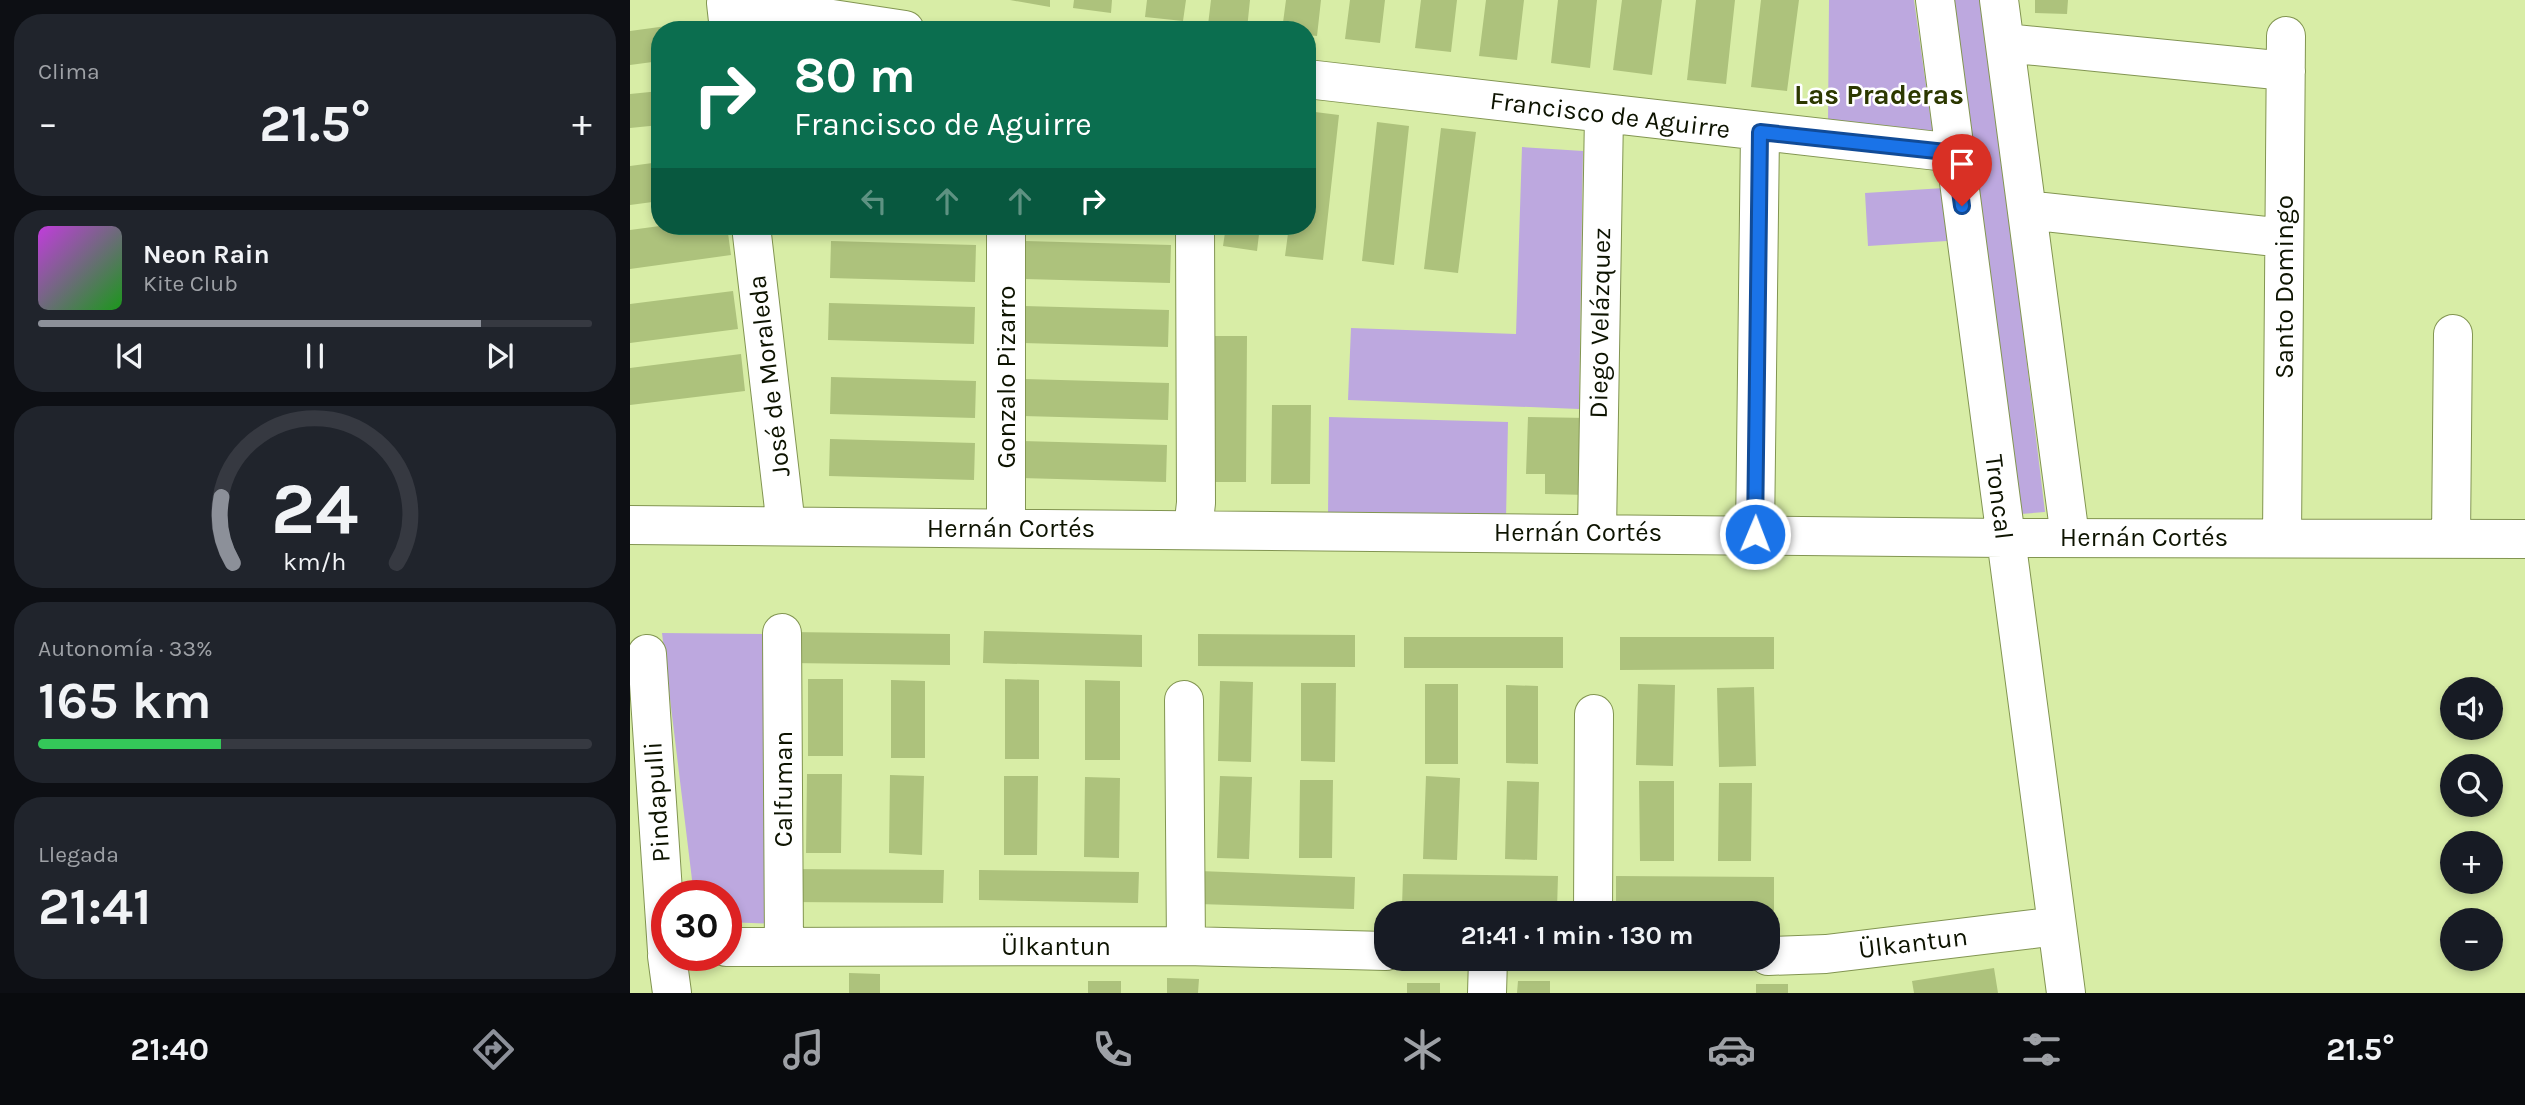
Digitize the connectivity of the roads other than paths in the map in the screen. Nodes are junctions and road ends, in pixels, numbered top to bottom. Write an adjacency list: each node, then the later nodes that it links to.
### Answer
1 (1935, 0): 9 (street, Troncal)
2 (1999, 0): 5 (street)
3 (727, 16): 4 (street)
4 (791, 21)
5 (2005, 43): 10 (street); 14 (street, Santo Domingo)
6 (1316, 80): 7 (street, Francisco de Aguirre)
7 (1604, 114): 8 (street, Francisco de Aguirre); 20 (street, Diego Velázquez)
8 (1760, 132): 9 (street, Francisco de Aguirre); 21 (street)
9 (1955, 153): 24 (street, Troncal)
10 (2027, 210): 14 (street); 22 (street)
11 (752, 235): 17 (street, José de Moraleda)
12 (1006, 235): 18 (street, Gonzalo Pizarro)
13 (1195, 235): 19 (street)
14 (2284, 237): 23 (street, Santo Domingo)
15 (2453, 334): 25 (street)
16 (630, 525): 17 (street, Hernán Cortés)
17 (786, 526): 18 (street, Hernán Cortés)
18 (1006, 528): 19 (street, Hernán Cortés)
19 (1193, 529): 20 (street, Hernán Cortés)
20 (1597, 532): 21 (street, Hernán Cortés)
21 (1755, 534): 24 (street, Hernán Cortés)
22 (2070, 537): 23 (street, Hernán Cortés); 24 (street, Hernán Cortés)
23 (2282, 537): 25 (street, Hernán Cortés)
24 (2004, 538): 33 (street, Troncal)
25 (2451, 538): 26 (street, Hernán Cortés)
26 (2525, 539)
27 (782, 633): 34 (street, Calfuman)
28 (647, 654): 31 (street, Pindapulli)
29 (1184, 700): 36 (street)
30 (1594, 715): 32 (street)
31 (662, 880)
32 (1593, 901)
33 (2057, 926): 38 (street, Ülkantun); 43 (street, Troncal)
34 (784, 945): 35 (street, Ülkantun); 36 (street, Ülkantun)
35 (742, 946)
36 (1186, 946): 37 (street, Ülkantun)
37 (1374, 951)
38 (1780, 956)
39 (669, 971): 41 (street, Pindapulli)
40 (1488, 971): 42 (street)
41 (672, 993)
42 (1487, 993)
43 (2066, 993)

